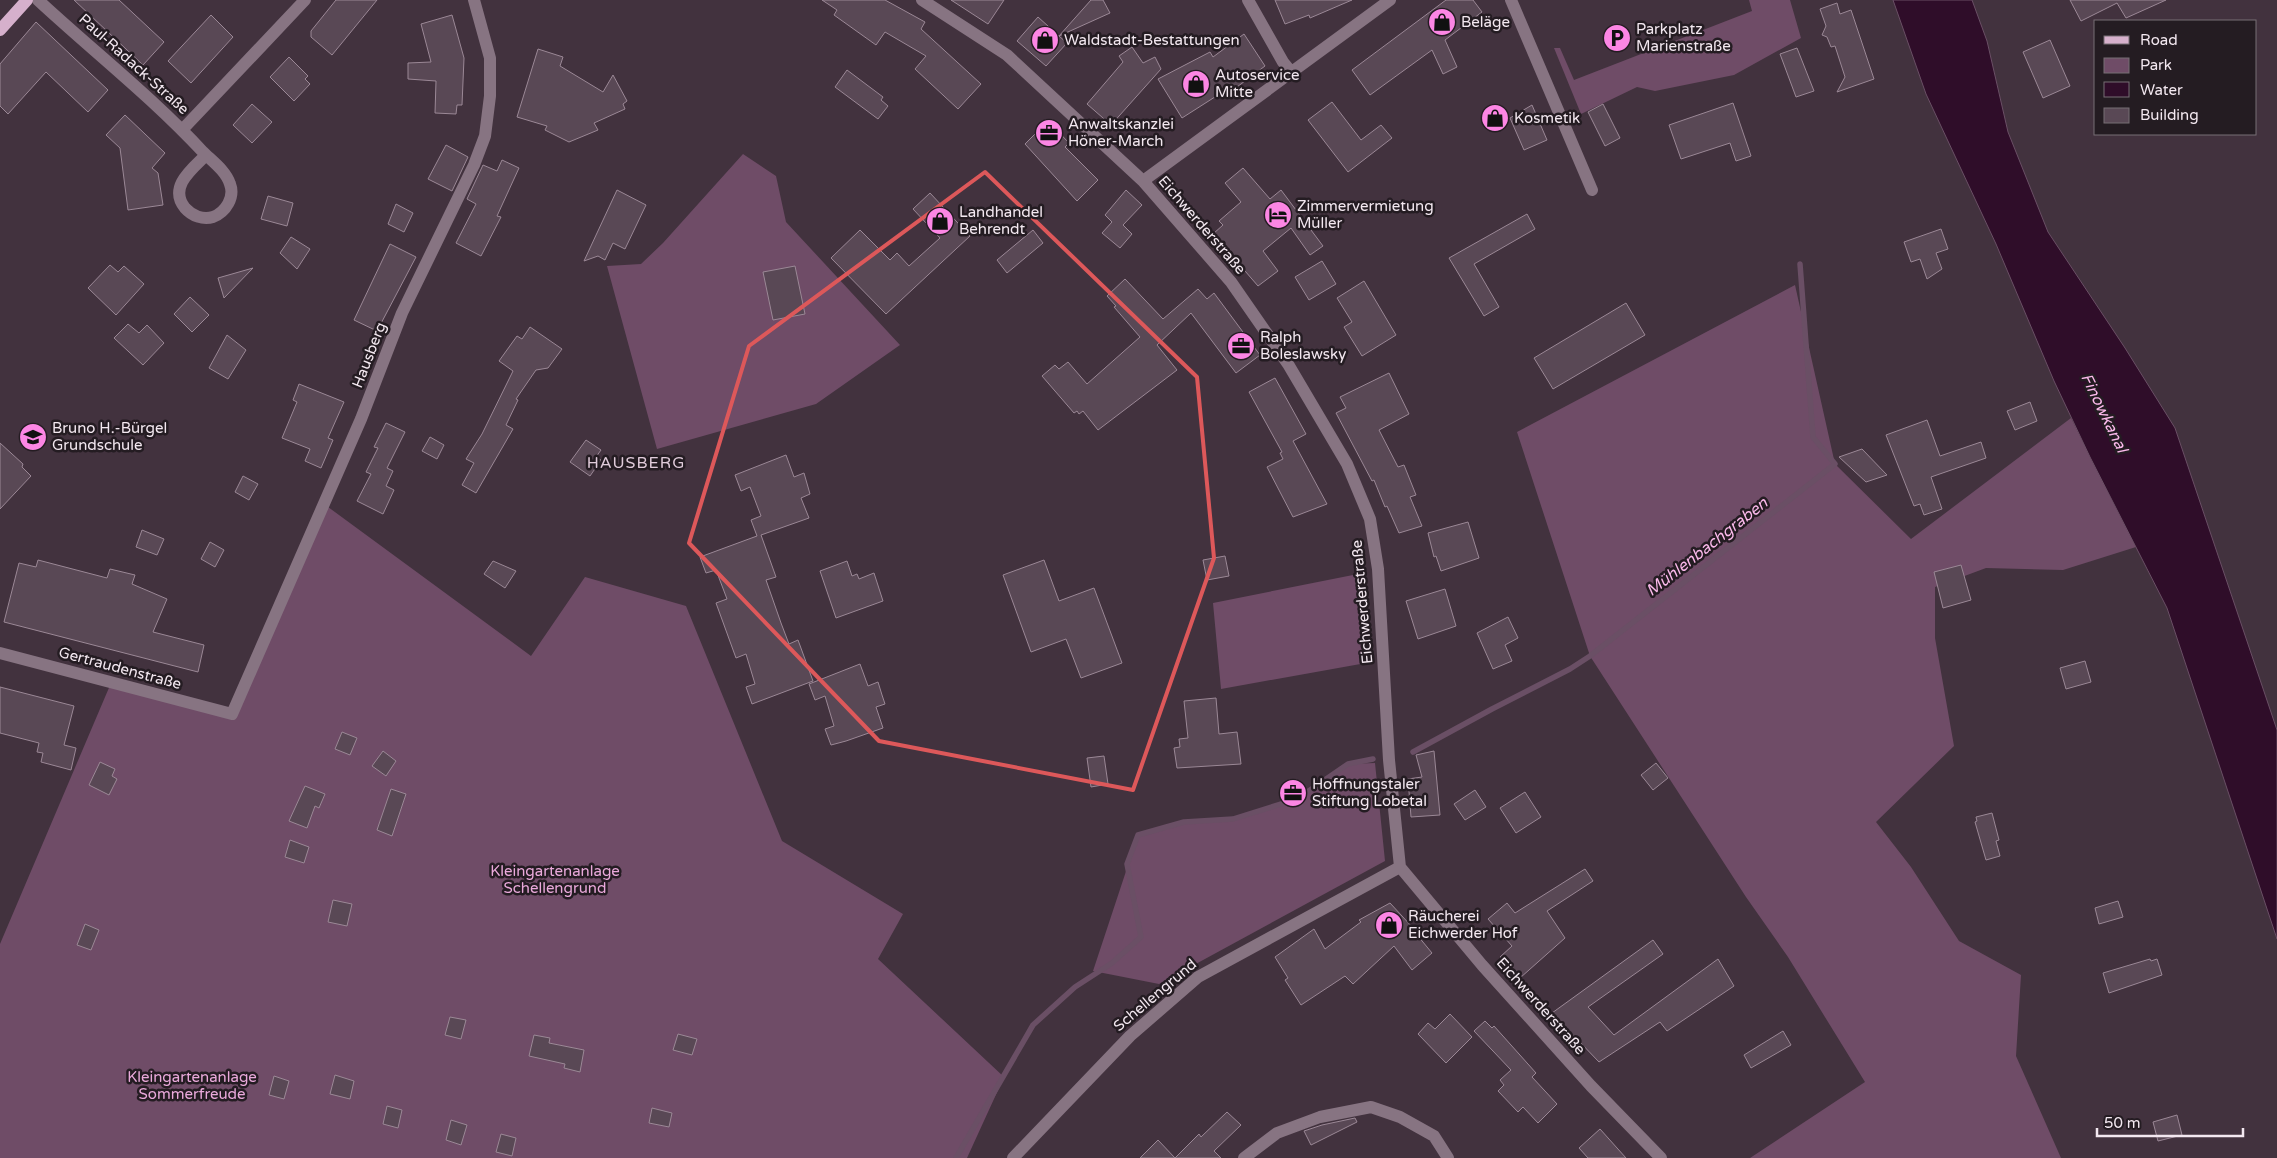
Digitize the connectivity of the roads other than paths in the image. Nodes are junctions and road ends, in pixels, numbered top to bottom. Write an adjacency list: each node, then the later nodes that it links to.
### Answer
1 (27, 0): 9 (main road)
2 (38, 0): 11 (street, Paul-Radack-Straße)
3 (305, 0): 11 (street)
4 (474, 0): 16 (street, Hausberg)
5 (922, 0): 13 (street, Eichwerderstraße)
6 (1248, 0): 10 (street)
7 (1390, 0): 10 (street)
8 (1511, 0): 14 (street)
9 (0, 30)
10 (1292, 73): 13 (street)
11 (182, 130): 12 (street, Paul-Radack-Straße)
12 (206, 155): 12 (street, Paul-Radack-Straße)
13 (1142, 181): 17 (street, Eichwerderstraße)
14 (1592, 190)
15 (0, 653): 16 (street, Gertraudenstraße)
16 (232, 714)
17 (1400, 867): 18 (street, Schellengrund); 21 (street, Eichwerderstraße)
18 (1013, 1158)
19 (1244, 1158): 20 (street)
20 (1448, 1158)
21 (1661, 1158)

